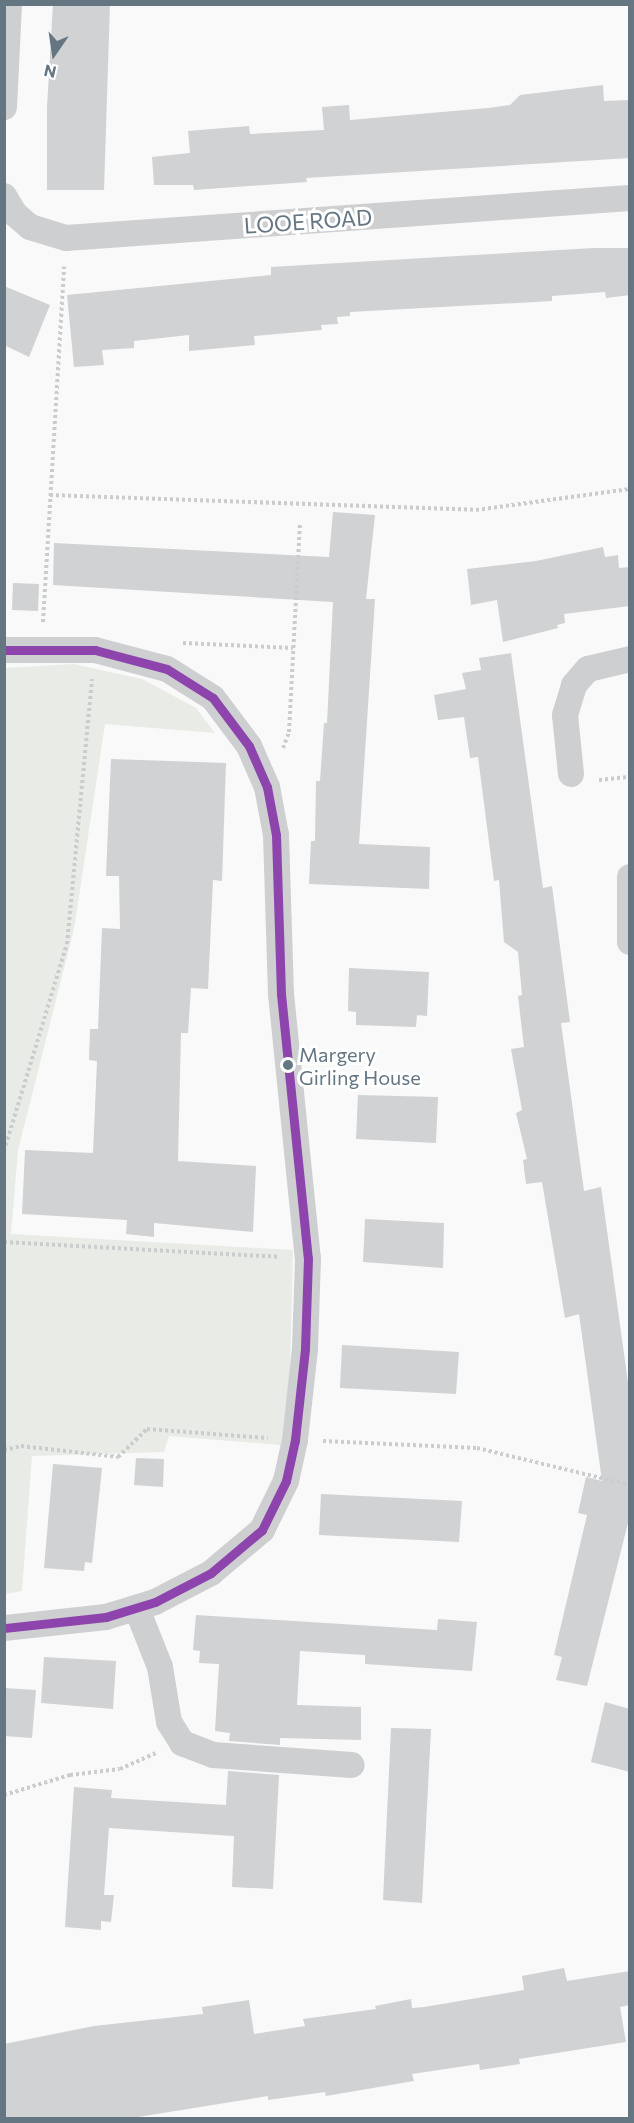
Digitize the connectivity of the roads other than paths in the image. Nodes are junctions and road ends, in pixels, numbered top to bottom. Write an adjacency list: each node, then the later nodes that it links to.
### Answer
1 (9, 4): 2 (street)
2 (4, 106)
3 (4, 196): 4 (street, LOOE ROAD)
4 (630, 198)
5 (4, 650): 10 (street)
6 (630, 659): 7 (street)
7 (571, 774)
8 (630, 877): 9 (street)
9 (630, 942)
10 (137, 1609): 11 (street); 12 (street)
11 (4, 1628)
12 (352, 1765)

